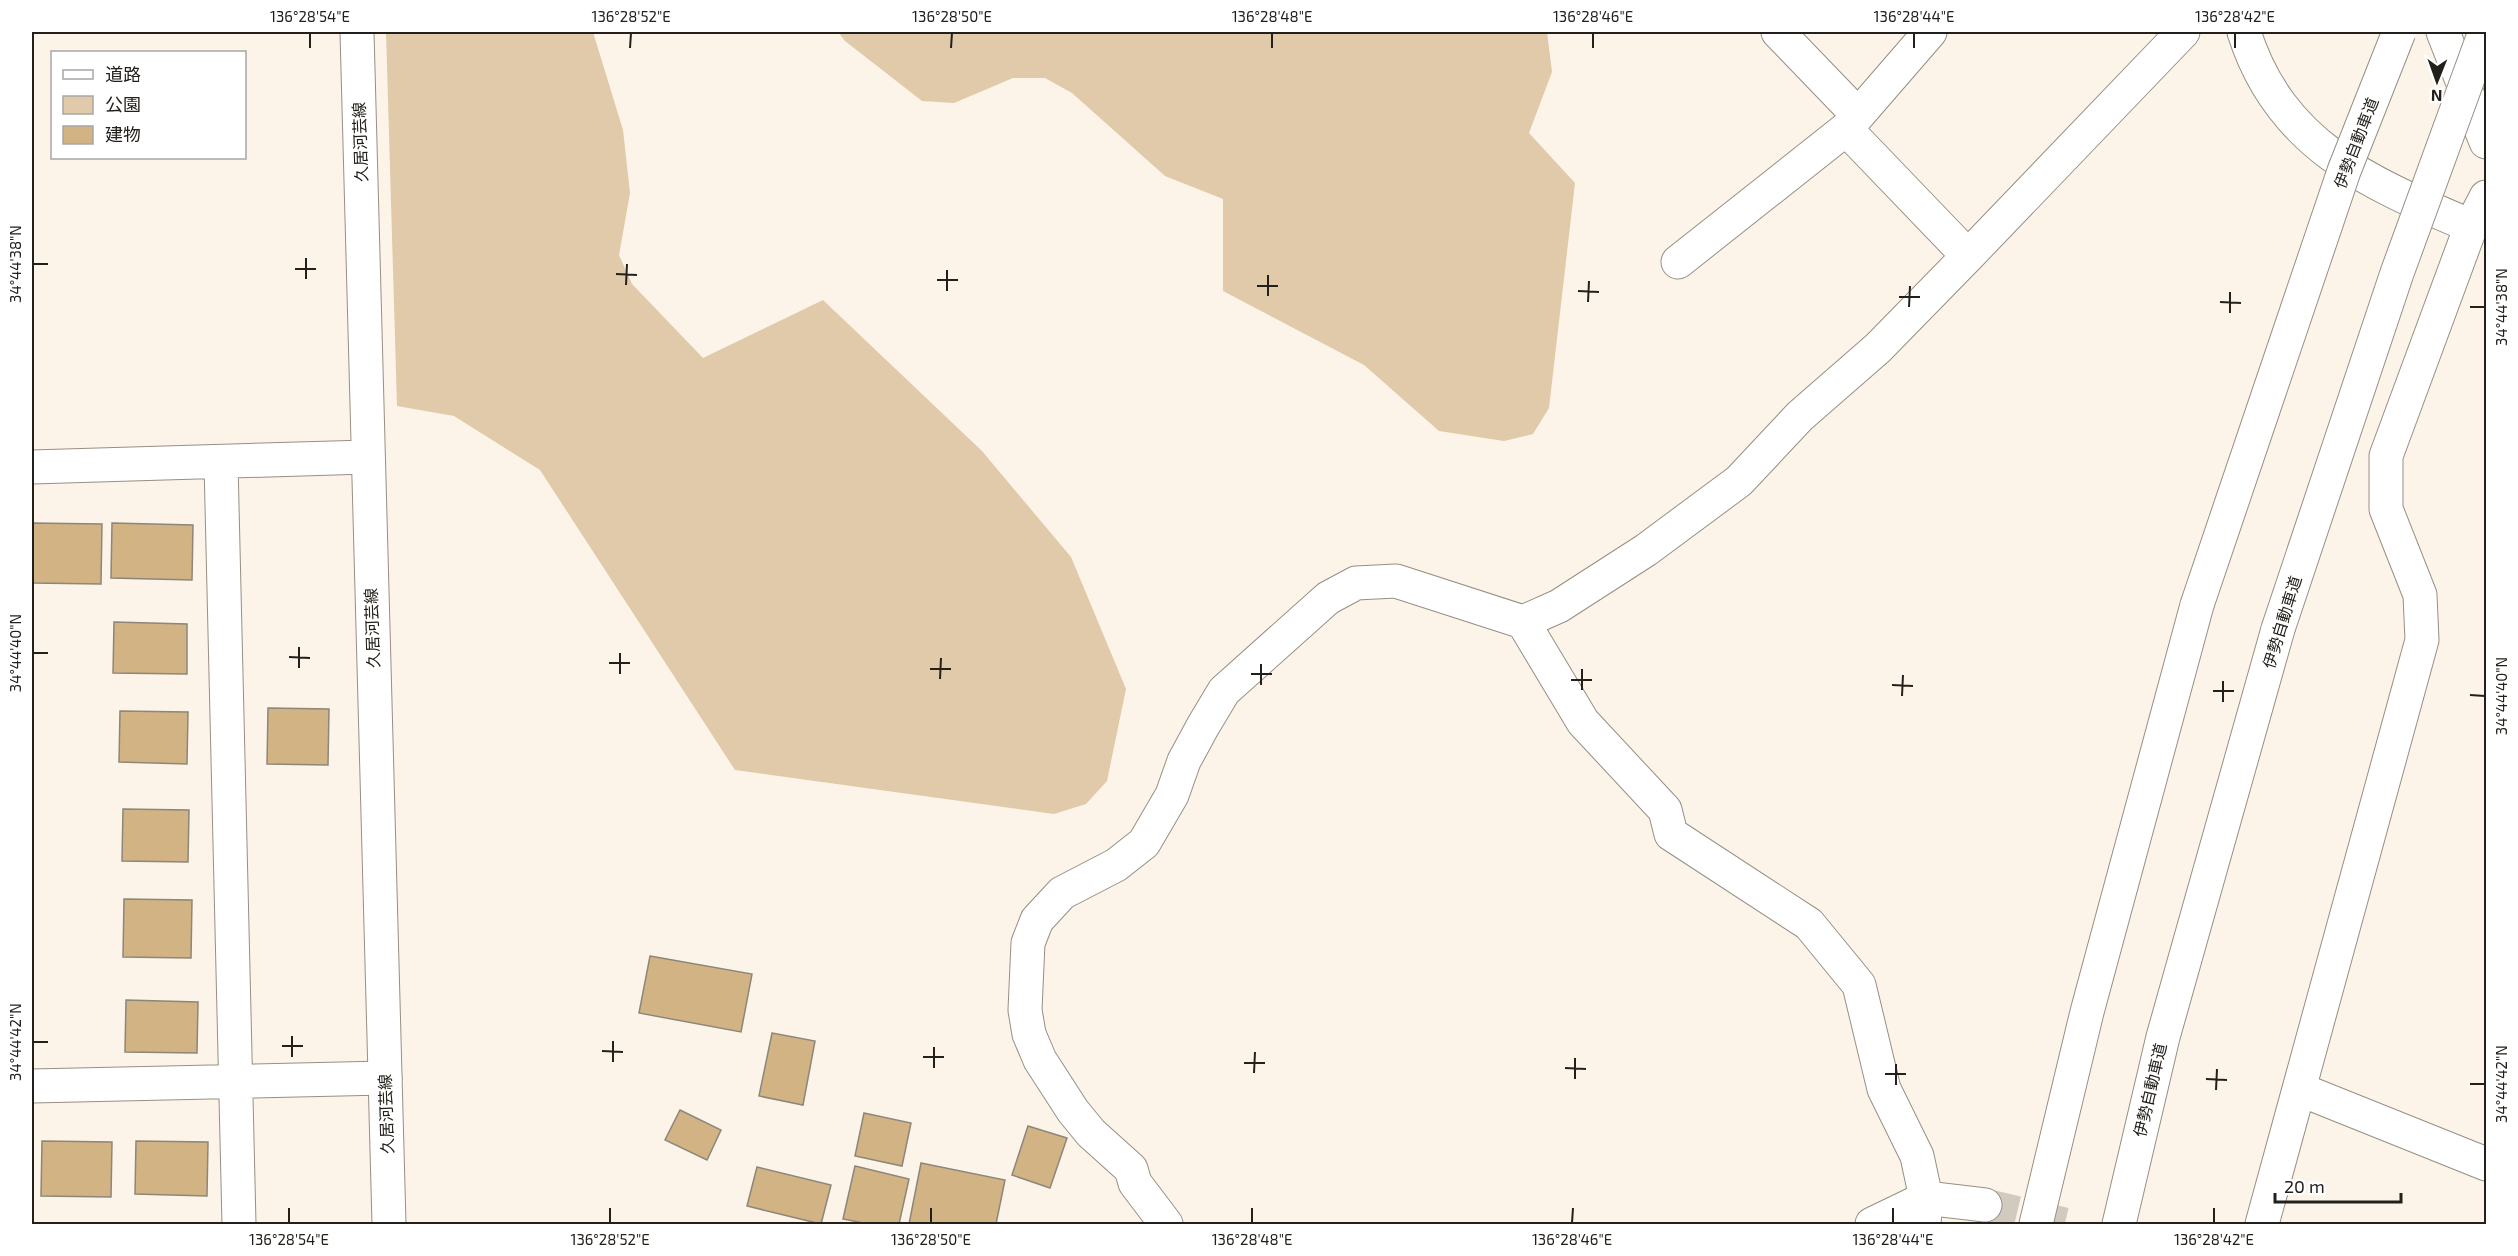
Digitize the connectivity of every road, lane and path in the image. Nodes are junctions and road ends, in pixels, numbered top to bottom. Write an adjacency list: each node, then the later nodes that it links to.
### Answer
1 (357, 32): 15 (main road, 久居河芸線)
2 (1778, 32): 9 (main road)
3 (1930, 32): 9 (main road)
4 (2183, 32): 13 (main road)
5 (2244, 32): 12 (main road)
6 (2399, 32): 30 (main road, 伊勢自動車道, bridge)
7 (2444, 32): 10 (main road)
8 (2485, 32): 31 (main road, 伊勢自動車道, bridge)
9 (1852, 122): 13 (main road); 14 (main road)
10 (2487, 142)
11 (2487, 197): 12 (main road)
12 (2471, 226): 22 (main road)
13 (1968, 256): 18 (main road)
14 (1678, 262)
15 (367, 457): 16 (main road); 19 (main road, 久居河芸線)
16 (221, 464): 17 (main road); 20 (main road)
17 (32, 467)
18 (1522, 622): 25 (main road); 28 (main road)
19 (385, 1078): 20 (main road); 27 (main road, 久居河芸線)
20 (236, 1082): 21 (main road); 26 (main road)
21 (32, 1086)
22 (2299, 1089): 23 (main road); 32 (main road)
23 (2487, 1164)
24 (1985, 1205): 25 (main road)
25 (1925, 1211): 29 (main road)
26 (239, 1224)
27 (389, 1224)
28 (1166, 1224)
29 (1872, 1224)
30 (2036, 1224)
31 (2120, 1224)
32 (2262, 1224)

